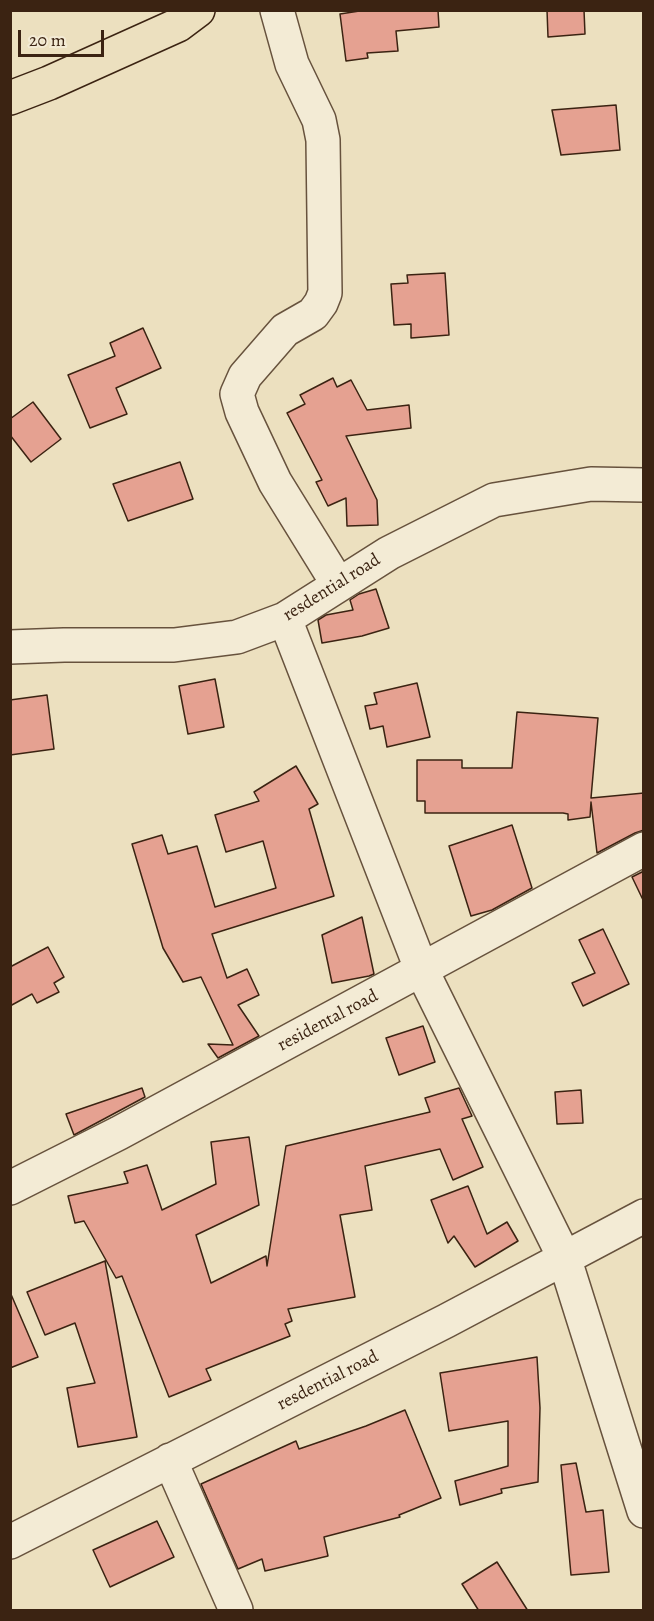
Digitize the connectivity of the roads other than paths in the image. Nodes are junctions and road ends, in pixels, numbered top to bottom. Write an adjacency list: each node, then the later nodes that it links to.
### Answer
1 (198, 10): 3 (highway)
2 (277, 10): 5 (street)
3 (10, 98)
4 (644, 485): 5 (street, resdential road)
5 (338, 584): 6 (street, resdential road)
6 (285, 619): 7 (street, resdential road); 9 (street)
7 (10, 647)
8 (644, 849): 9 (street, residental road)
9 (422, 971): 10 (street, residental road); 12 (street)
10 (10, 1188)
11 (644, 1216): 12 (street, resdential road)
12 (564, 1257): 13 (street, resdential road); 14 (street)
13 (170, 1460): 15 (street, resdential road); 16 (street)
14 (644, 1511)
15 (10, 1542)
16 (236, 1611)

